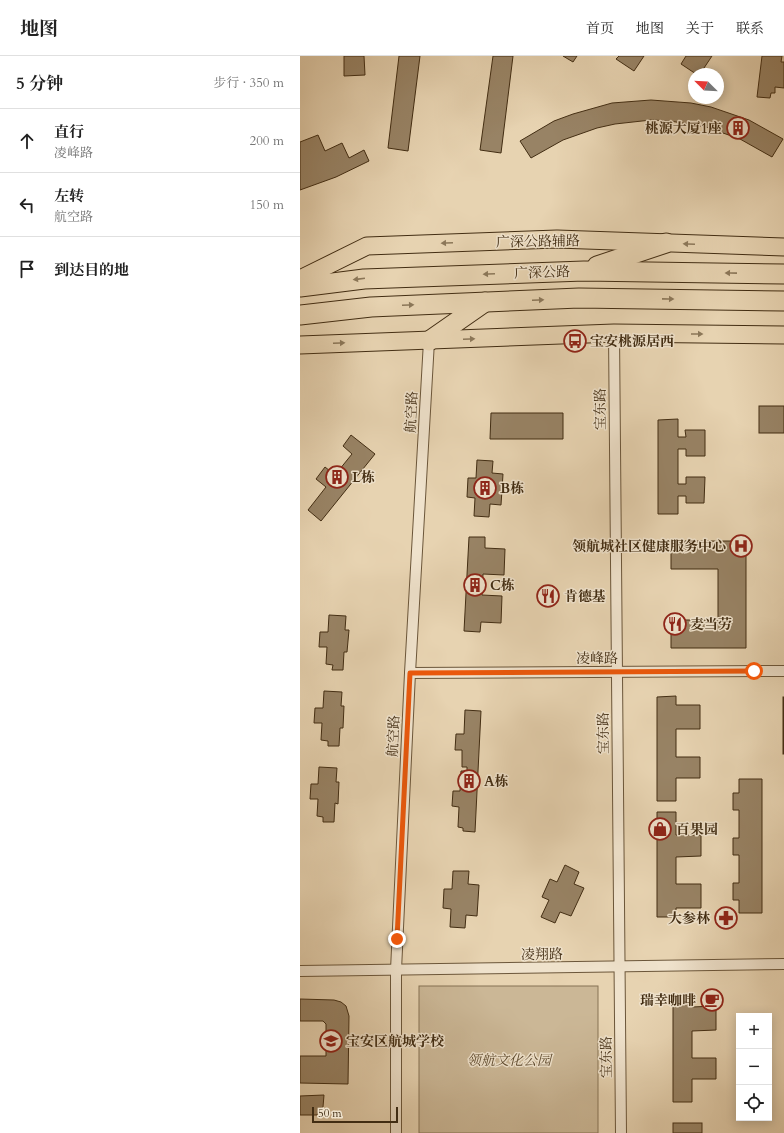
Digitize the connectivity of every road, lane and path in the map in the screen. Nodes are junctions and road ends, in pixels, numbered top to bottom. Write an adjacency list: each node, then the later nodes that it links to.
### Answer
1 (666, 243): 2 (main road, 广深公路辅路, one-way to 1); 4 (highway); 7 (main road, 广深公路辅路, one-way to 7)
2 (784, 247)
3 (784, 269): 5 (highway)
4 (584, 271): 5 (highway, 广深公路, one-way to 4); 8 (highway, 广深公路, one-way to 8)
5 (756, 274): 6 (highway, 广深公路)
6 (784, 274)
7 (300, 279)
8 (300, 287)
9 (784, 301): 10 (highway, 广深公路, one-way to 9)
10 (485, 302): 11 (highway, 广深公路, one-way to 10); 14 (highway)
11 (300, 315)
12 (614, 334): 13 (main road, one-way to 13); 14 (main road, one-way to 12); 17 (street, 宝东路)
13 (784, 335)
14 (430, 341): 15 (main road, one-way to 14); 18 (street, 航空路)
15 (300, 345)
16 (784, 671): 17 (street, 凌峰路)
17 (617, 672): 18 (street, 凌峰路); 20 (street, 宝东路)
18 (410, 673): 21 (street, 航空路)
19 (784, 964): 20 (street, 凌翔路)
20 (620, 966): 21 (street, 凌翔路); 24 (street, 宝东路)
21 (396, 970): 22 (street, 凌翔路); 23 (street, 航空路)
22 (300, 971)
23 (396, 1133)
24 (621, 1133)

